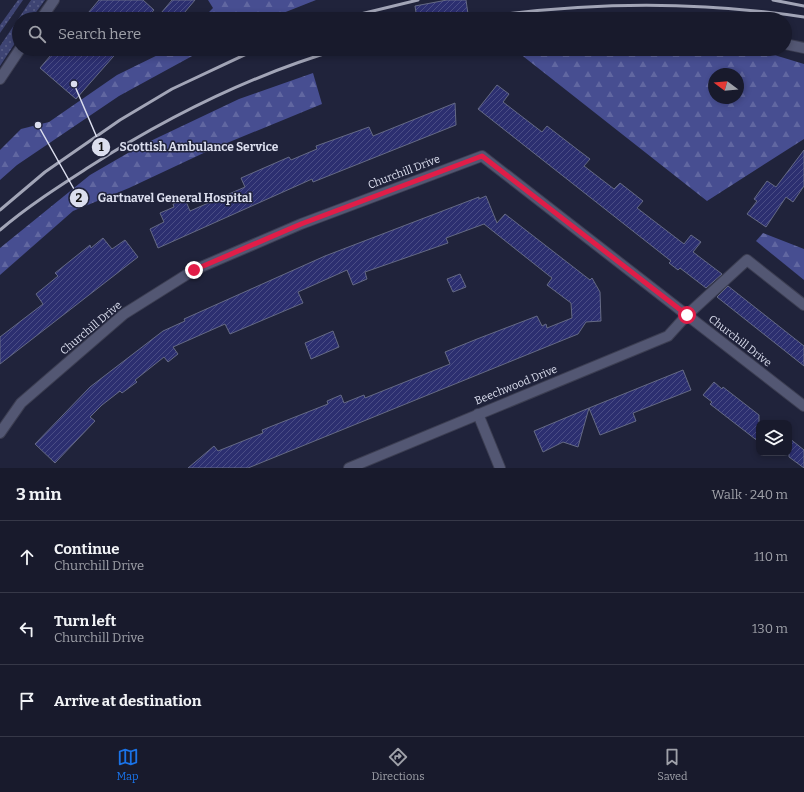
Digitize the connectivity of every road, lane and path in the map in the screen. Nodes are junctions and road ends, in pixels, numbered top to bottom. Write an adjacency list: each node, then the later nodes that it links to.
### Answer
1 (54, 0): 2 (street)
2 (46, 12)
3 (792, 45): 4 (street)
4 (804, 48)
5 (15, 56): 6 (street)
6 (0, 79)
7 (804, 305): 8 (street, Beechwood Drive)
8 (687, 315): 9 (street, Churchill Drive); 10 (street, Beechwood Drive); 11 (street, Churchill Drive)
9 (804, 406)
10 (478, 414): 12 (street, Beechwood Drive); 13 (street)
11 (0, 433)
12 (349, 468)
13 (500, 468)

